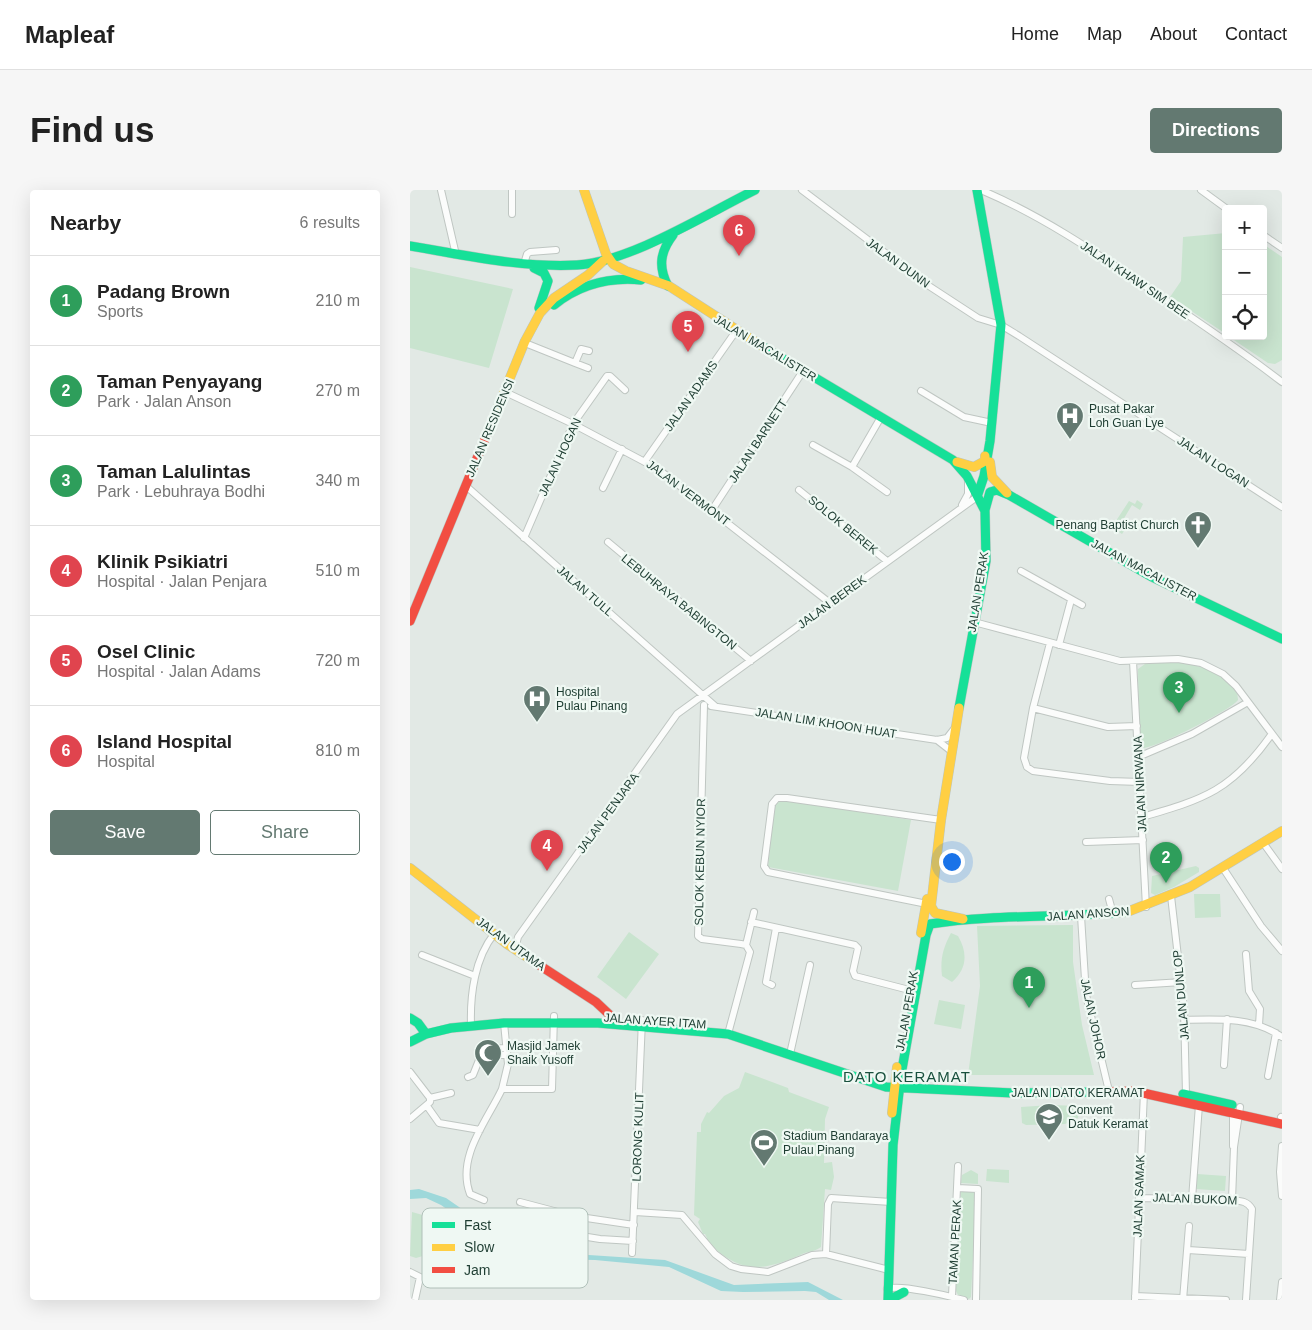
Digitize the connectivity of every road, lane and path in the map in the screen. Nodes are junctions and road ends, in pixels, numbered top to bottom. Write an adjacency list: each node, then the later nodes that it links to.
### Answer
1 (441, 190): 18 (street)
2 (512, 190): 10 (street)
3 (584, 190): 14 (main road)
4 (754, 190): 11 (main road)
5 (802, 190): 24 (street, JALAN DUNN)
6 (979, 190): 24 (main road); 34 (street, JALAN KHAW SIM BEE)
7 (1201, 190): 8 (street)
8 (1212, 193): 9 (street)
9 (1223, 205)
10 (512, 214)
11 (677, 230): 17 (main road); 23 (main road)
12 (1267, 237): 15 (street)
13 (410, 246): 18 (main road)
14 (603, 246): 17 (main road); 19 (main road); 21 (main road)
15 (1281, 246)
16 (556, 250): 20 (street)
17 (629, 253): 19 (main road)
18 (456, 255): 20 (main road)
19 (606, 260): 21 (main road); 22 (main road, JALAN MACALISTER); 25 (main road, JALAN RESIDENSI)
20 (524, 264): 21 (main road); 25 (main road)
21 (580, 265)
22 (659, 282): 23 (main road, JALAN MACALISTER); 25 (main road)
23 (668, 286): 26 (main road, JALAN MACALISTER)
24 (1000, 325): 27 (street, JALAN LOGAN); 28 (main road)
25 (531, 328): 29 (main road, JALAN RESIDENSI)
26 (736, 331): 33 (main road, JALAN MACALISTER); 45 (street, JALAN ADAMS)
27 (1019, 336): 28 (street); 54 (street, JALAN LOGAN)
28 (1000, 339): 39 (main road)
29 (525, 343): 31 (street); 37 (main road, JALAN RESIDENSI)
30 (589, 351): 31 (street)
31 (575, 363): 32 (street)
32 (588, 368)
33 (804, 372): 38 (main road, JALAN MACALISTER); 56 (street, JALAN BARNETT)
34 (1281, 378)
35 (625, 390): 40 (street, JALAN HOGAN)
36 (921, 391): 39 (street)
37 (505, 392): 40 (street, JALAN VERMONT); 48 (main road, JALAN RESIDENSI)
38 (881, 417): 44 (main road, JALAN MACALISTER); 46 (street)
39 (992, 423): 43 (main road); 44 (main road)
40 (574, 424): 42 (street, JALAN VERMONT); 58 (street, JALAN HOGAN)
41 (813, 445): 46 (street)
42 (622, 449): 45 (street, JALAN VERMONT); 49 (street)
43 (989, 449): 52 (main road); 53 (main road, JALAN MACALISTER)
44 (952, 460): 47 (main road, JALAN MACALISTER)
45 (645, 461): 56 (street, JALAN VERMONT)
46 (852, 467): 51 (street)
47 (967, 476): 52 (main road, JALAN MACALISTER); 55 (street)
48 (466, 486): 58 (street, JALAN TULL); 65 (main road, JALAN RESIDENSI)
49 (603, 488)
50 (799, 490): 60 (street, SOLOK BEREK)
51 (887, 492)
52 (978, 494): 55 (street, JALAN BEREK); 57 (main road, JALAN PERAK)
53 (1009, 494): 57 (main road); 67 (main road, JALAN MACALISTER)
54 (1282, 507)
55 (960, 508): 60 (street, JALAN BEREK)
56 (712, 510): 63 (street, JALAN VERMONT)
57 (985, 511): 66 (main road, JALAN PERAK)
58 (524, 538): 72 (street, JALAN TULL)
59 (608, 542): 70 (street, LEBUHRAYA BABINGTON)
60 (887, 561): 63 (street, JALAN BEREK)
61 (1021, 571): 62 (street)
62 (1070, 600): 64 (street); 69 (street)
63 (830, 603): 70 (street, JALAN BEREK)
64 (1082, 605)
65 (410, 621)
66 (974, 622): 68 (street); 79 (main road, JALAN PERAK)
67 (1282, 639)
68 (1050, 643): 69 (street); 77 (street)
69 (1059, 646): 71 (street)
70 (751, 661): 72 (street, JALAN BEREK)
71 (1134, 661): 74 (street); 78 (street, JALAN NIRWANA)
72 (704, 696): 73 (street, JALAN PENJARA); 76 (street)
73 (697, 700): 75 (street); 108 (street, JALAN PENJARA)
74 (1248, 702): 80 (street); 84 (street)
75 (704, 705): 76 (street, JALAN LIM KHOON HUAT); 107 (street, SOLOK KEBUN NYIOR)
76 (715, 706): 81 (street, JALAN LIM KHOON HUAT)
77 (1033, 708): 78 (street); 85 (street)
78 (1137, 726): 84 (street, JALAN NIRWANA)
79 (954, 729): 81 (street); 83 (main road, JALAN PERAK)
80 (1271, 735): 82 (street); 86 (street)
81 (937, 740): 83 (street)
82 (1282, 747)
83 (951, 752): 87 (main road, JALAN PERAK)
84 (1138, 757): 85 (street, JALAN NIRWANA)
85 (1140, 782): 86 (street, JALAN NIRWANA)
86 (1142, 817): 89 (street, JALAN NIRWANA)
87 (941, 820): 95 (main road, JALAN PERAK); 98 (street)
88 (1282, 831): 91 (main road, JALAN ANSON)
89 (1143, 840): 90 (street); 99 (street, JALAN NIRWANA)
90 (1086, 842)
91 (1264, 844): 93 (main road, JALAN ANSON); 94 (street)
92 (410, 868): 106 (main road, JALAN UTAMA)
93 (1223, 868): 96 (main road, JALAN ANSON); 109 (street)
94 (1282, 869)
95 (933, 877): 98 (main road, JALAN PERAK); 103 (main road, JALAN PERAK)
96 (1171, 896): 99 (main road, JALAN ANSON); 114 (street, JALAN DUNLOP)
97 (1109, 899): 101 (street)
98 (927, 904): 117 (main road, JALAN PERAK)
99 (1146, 907): 101 (main road, JALAN ANSON)
100 (754, 912): 104 (street)
101 (1113, 914): 102 (main road, JALAN ANSON)
102 (1081, 916): 103 (main road, JALAN ANSON); 141 (street, JALAN JOHOR)
103 (963, 919): 117 (main road, JALAN PERAK)
104 (752, 922): 105 (street); 107 (street)
105 (776, 928): 115 (street); 117 (street)
106 (494, 934): 108 (main road, JALAN UTAMA); 113 (street)
107 (746, 945): 128 (street)
108 (510, 946): 120 (main road, JALAN UTAMA)
109 (1282, 951)
110 (422, 954): 113 (street)
111 (1247, 957): 126 (street)
112 (810, 965): 133 (street)
113 (475, 976): 123 (street)
114 (1182, 982): 116 (street); 122 (street, JALAN DUNLOP)
115 (772, 985)
116 (1135, 986)
117 (915, 990): 140 (main road, JALAN PERAK)
118 (410, 1018): 127 (main road)
119 (554, 1018): 120 (main road, JALAN AYER ITAM); 123 (main road, JALAN AYER ITAM); 124 (main road, JALAN AYER ITAM); 125 (main road, JALAN AYER ITAM); 142 (street)
120 (613, 1018): 125 (main road, JALAN AYER ITAM)
121 (1227, 1019): 122 (street); 126 (street); 136 (street)
122 (1185, 1020): 145 (street, JALAN DUNLOP)
123 (471, 1021): 124 (main road, JALAN AYER ITAM); 127 (main road, JALAN AYER ITAM)
124 (504, 1023): 132 (street)
125 (642, 1023): 128 (main road, JALAN AYER ITAM); 164 (street, LORONG KULIT)
126 (1259, 1025): 130 (street)
127 (425, 1031): 129 (main road, JALAN AYER ITAM); 131 (main road, JALAN AYER ITAM)
128 (729, 1031): 133 (main road, JALAN AYER ITAM)
129 (410, 1035)
130 (1279, 1035): 138 (street)
131 (410, 1042)
132 (507, 1048): 134 (street); 135 (street)
133 (791, 1051): 140 (main road, JALAN AYER ITAM)
134 (486, 1055): 135 (street); 139 (street)
135 (508, 1055): 142 (street)
136 (1224, 1065)
137 (410, 1072): 146 (street)
138 (1268, 1076)
139 (468, 1077)
140 (897, 1086): 141 (main road, JALAN DATO KERAMAT); 162 (main road, JALAN PERAK)
141 (1108, 1088): 143 (main road, JALAN DATO KERAMAT); 145 (main road, JALAN DATO KERAMAT)
142 (502, 1089): 152 (street)
143 (1144, 1092): 147 (main road, JALAN DATO KERAMAT); 157 (street, JALAN SAMAK)
144 (451, 1093): 146 (street)
145 (1186, 1094): 149 (main road, JALAN DATO KERAMAT)
146 (430, 1098): 148 (street)
147 (1199, 1105): 149 (main road, JALAN DATO KERAMAT); 159 (street)
148 (427, 1106): 150 (street); 152 (street)
149 (1238, 1111): 151 (main road, JALAN DATO KERAMAT); 160 (street)
150 (410, 1119)
151 (1282, 1119)
152 (480, 1130): 158 (street)
153 (1282, 1146): 156 (street)
154 (958, 1166): 155 (street, TAMAN PERAK)
155 (957, 1188): 180 (street, TAMAN PERAK); 185 (street, TAMAN PERAK)
156 (1282, 1196)
157 (1139, 1198): 159 (street, JALAN BUKOM); 181 (street, JALAN SAMAK)
158 (484, 1200)
159 (1192, 1200): 160 (street, JALAN BUKOM)
160 (1232, 1200): 173 (street, JALAN BUKOM)
161 (520, 1202): 163 (street)
162 (891, 1202): 172 (street); 174 (main road, JALAN PERAK)
163 (543, 1208)
164 (635, 1212): 166 (street, LORONG KULIT); 172 (street)
165 (588, 1218): 166 (street)
166 (634, 1224): 169 (street, LORONG KULIT)
167 (1189, 1226): 170 (street)
168 (588, 1237): 169 (street)
169 (633, 1241): 171 (street, LORONG KULIT)
170 (1188, 1250): 173 (street); 182 (street)
171 (632, 1253)
172 (826, 1254): 174 (street)
173 (1249, 1254): 187 (street)
174 (887, 1267): 179 (main road, JALAN PERAK)
175 (410, 1272): 176 (street)
176 (420, 1277): 183 (street)
177 (1282, 1282): 188 (street)
178 (907, 1291): 179 (main road); 180 (street)
179 (891, 1295)
180 (952, 1296): 184 (street)
181 (1135, 1298): 182 (street)
182 (1183, 1299): 186 (street)
183 (415, 1300)
184 (964, 1300)
185 (976, 1300)
186 (1226, 1300)
187 (1246, 1300)
188 (1280, 1300)

